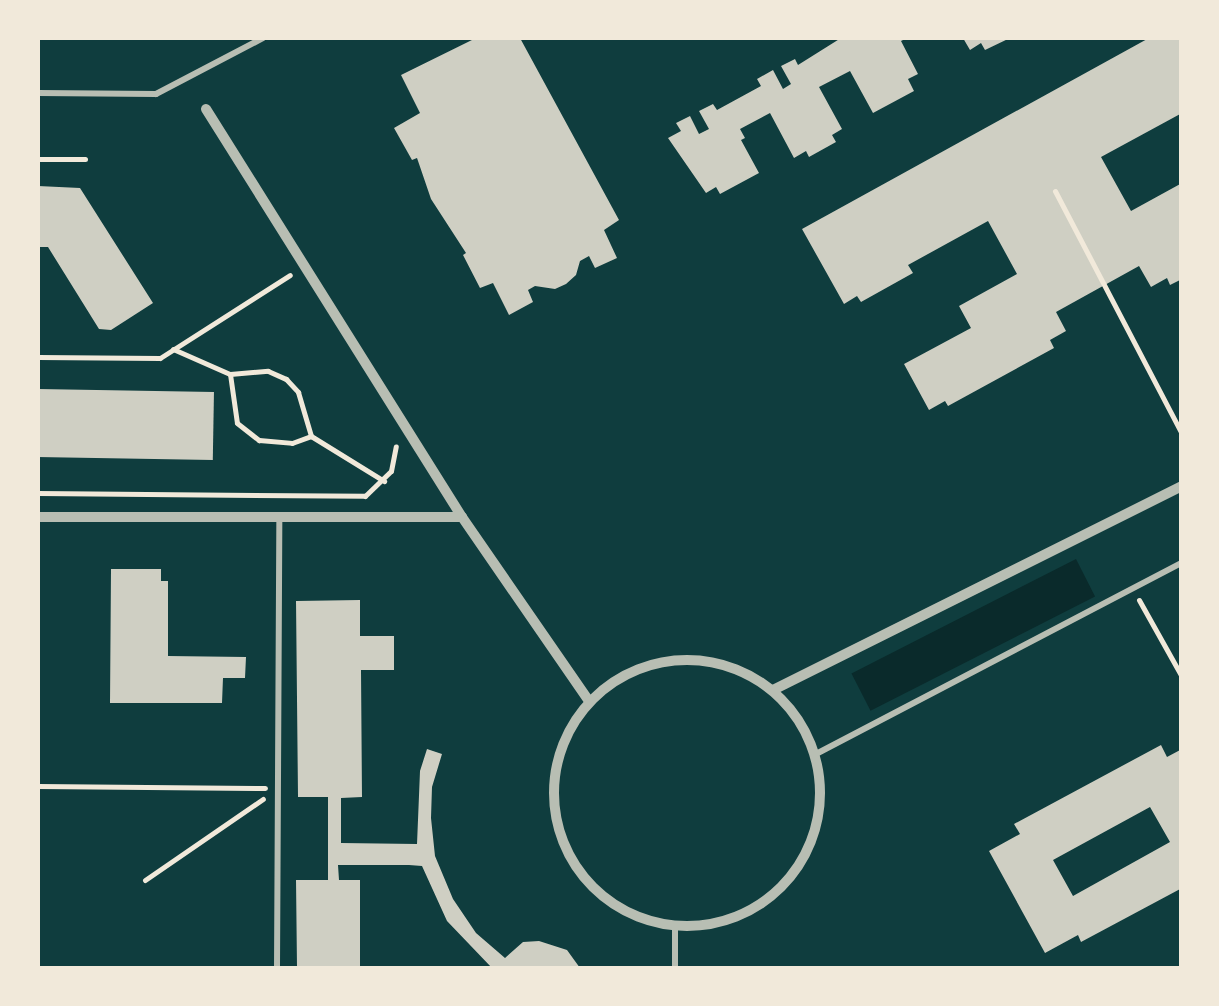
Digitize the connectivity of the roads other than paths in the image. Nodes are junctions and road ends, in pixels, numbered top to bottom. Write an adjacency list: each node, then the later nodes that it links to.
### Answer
1 (263, 38): 2 (lane)
2 (38, 93)
3 (206, 110): 6 (street)
4 (1182, 486): 9 (street)
5 (38, 517): 7 (street)
6 (462, 517): 7 (street); 10 (street)
7 (280, 518): 13 (lane)
8 (1182, 563): 11 (lane)
9 (773, 690): 10 (street); 11 (street)
10 (589, 701): 12 (street)
11 (816, 754): 12 (street)
12 (674, 926): 14 (lane)
13 (276, 968)
14 (675, 968)

